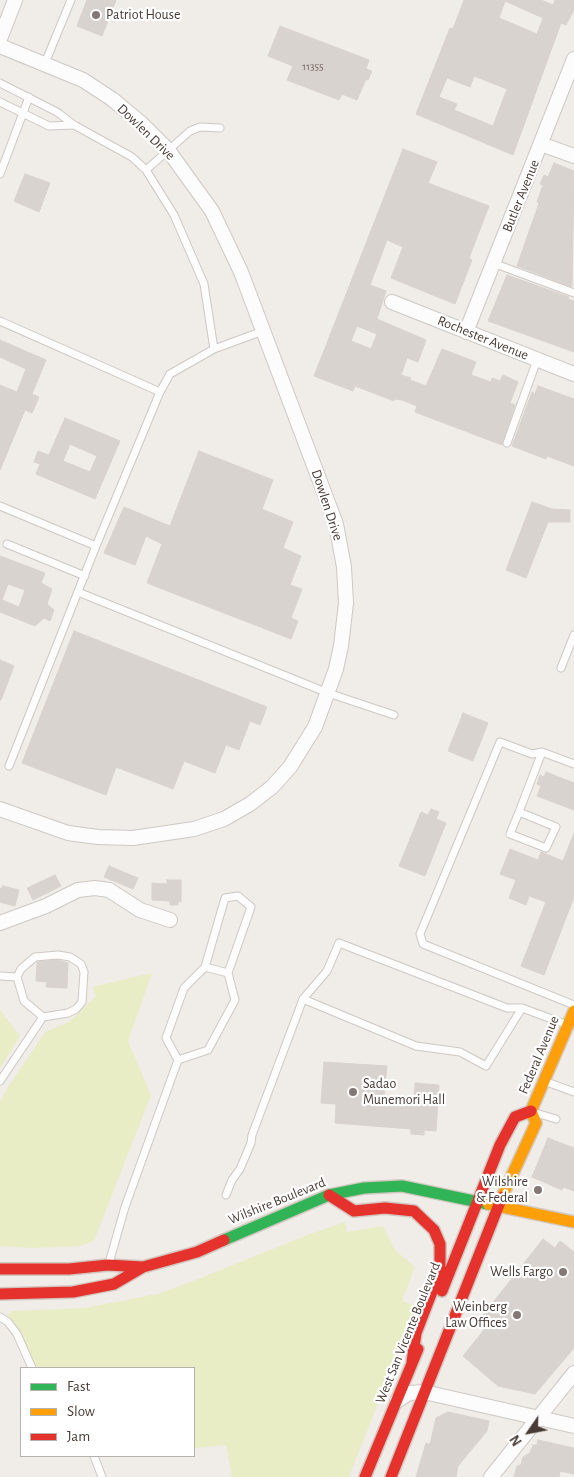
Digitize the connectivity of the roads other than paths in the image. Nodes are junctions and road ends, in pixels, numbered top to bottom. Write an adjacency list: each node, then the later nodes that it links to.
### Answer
1 (15, 0): 3 (street)
2 (71, 0): 6 (lane)
3 (0, 39)
4 (0, 46): 6 (street, Dowlen Drive)
5 (574, 59): 13 (street, Butler Avenue)
6 (45, 63): 14 (street, Dowlen Drive)
7 (0, 83): 8 (lane)
8 (30, 97): 10 (lane); 11 (lane)
9 (0, 102): 10 (lane)
10 (23, 115): 11 (lane); 17 (lane)
11 (74, 125): 16 (lane)
12 (220, 128): 14 (lane)
13 (541, 144): 15 (street); 18 (street, Butler Avenue)
14 (168, 150): 16 (lane); 22 (street, Dowlen Drive)
15 (574, 156)
16 (146, 170): 24 (lane)
17 (0, 174)
18 (493, 263): 19 (lane); 23 (street, Butler Avenue)
19 (574, 293)
20 (392, 302): 23 (street, Rochester Avenue)
21 (0, 321): 27 (lane)
22 (263, 331): 24 (lane); 36 (street, Dowlen Drive)
23 (466, 332): 25 (street, Rochester Avenue)
24 (214, 349): 27 (lane)
25 (537, 360): 26 (street, Rochester Avenue); 28 (lane)
26 (574, 374)
27 (160, 392): 31 (lane)
28 (507, 443)
29 (0, 506): 31 (lane)
30 (7, 544): 32 (lane)
31 (96, 546): 32 (lane)
32 (84, 576): 33 (lane)
33 (78, 592): 36 (lane); 40 (lane)
34 (574, 635): 35 (lane)
35 (561, 668)
36 (328, 693): 37 (lane); 41 (street, Dowlen Drive)
37 (394, 715)
38 (542, 752): 39 (lane); 42 (lane); 50 (lane)
39 (574, 764)
40 (9, 766)
41 (0, 809)
42 (519, 812): 42 (lane)
43 (170, 920): 44 (street)
44 (0, 923)
45 (205, 967): 46 (lane); 46 (lane); 55 (lane)
46 (228, 973): 55 (lane)
47 (0, 976): 48 (lane)
48 (17, 977): 53 (lane); 53 (lane)
49 (303, 999): 51 (lane); 51 (lane); 61 (lane)
50 (574, 1005)
51 (522, 1008): 54 (lane)
52 (574, 1011): 54 (main road, Federal Avenue)
53 (43, 1018): 57 (lane)
54 (568, 1026): 56 (main road, Federal Avenue)
55 (178, 1060): 66 (lane)
56 (544, 1080): 58 (lane); 59 (main road, Federal Avenue)
57 (0, 1081)
58 (574, 1092)
59 (531, 1111): 60 (lane); 63 (main road, Federal Avenue); 64 (main road, Federal Avenue)
60 (556, 1119)
61 (226, 1195)
62 (329, 1195): 63 (main road, Wilshire Boulevard); 67 (main road, Wilshire Boulevard); 71 (main road)
63 (478, 1201): 64 (main road, Wilshire Boulevard); 71 (main road, West San Vicente Boulevard)
64 (498, 1206): 65 (main road, Wilshire Boulevard); 74 (main road)
65 (574, 1222)
66 (108, 1265): 67 (main road, Wilshire Boulevard); 68 (main road, Wilshire Boulevard)
67 (143, 1267): 69 (main road, Wilshire Boulevard)
68 (0, 1269)
69 (0, 1294)
70 (0, 1317): 72 (lane)
71 (412, 1362): 75 (main road, West San Vicente Boulevard)
72 (32, 1367)
73 (574, 1373): 76 (street)
74 (424, 1392): 75 (street); 76 (street); 81 (main road)
75 (397, 1401): 80 (main road, West San Vicente Boulevard)
76 (539, 1417): 77 (street); 82 (street)
77 (574, 1426)
78 (94, 1457): 79 (lane)
79 (102, 1477)
80 (366, 1477)
81 (391, 1477)
82 (491, 1477)

